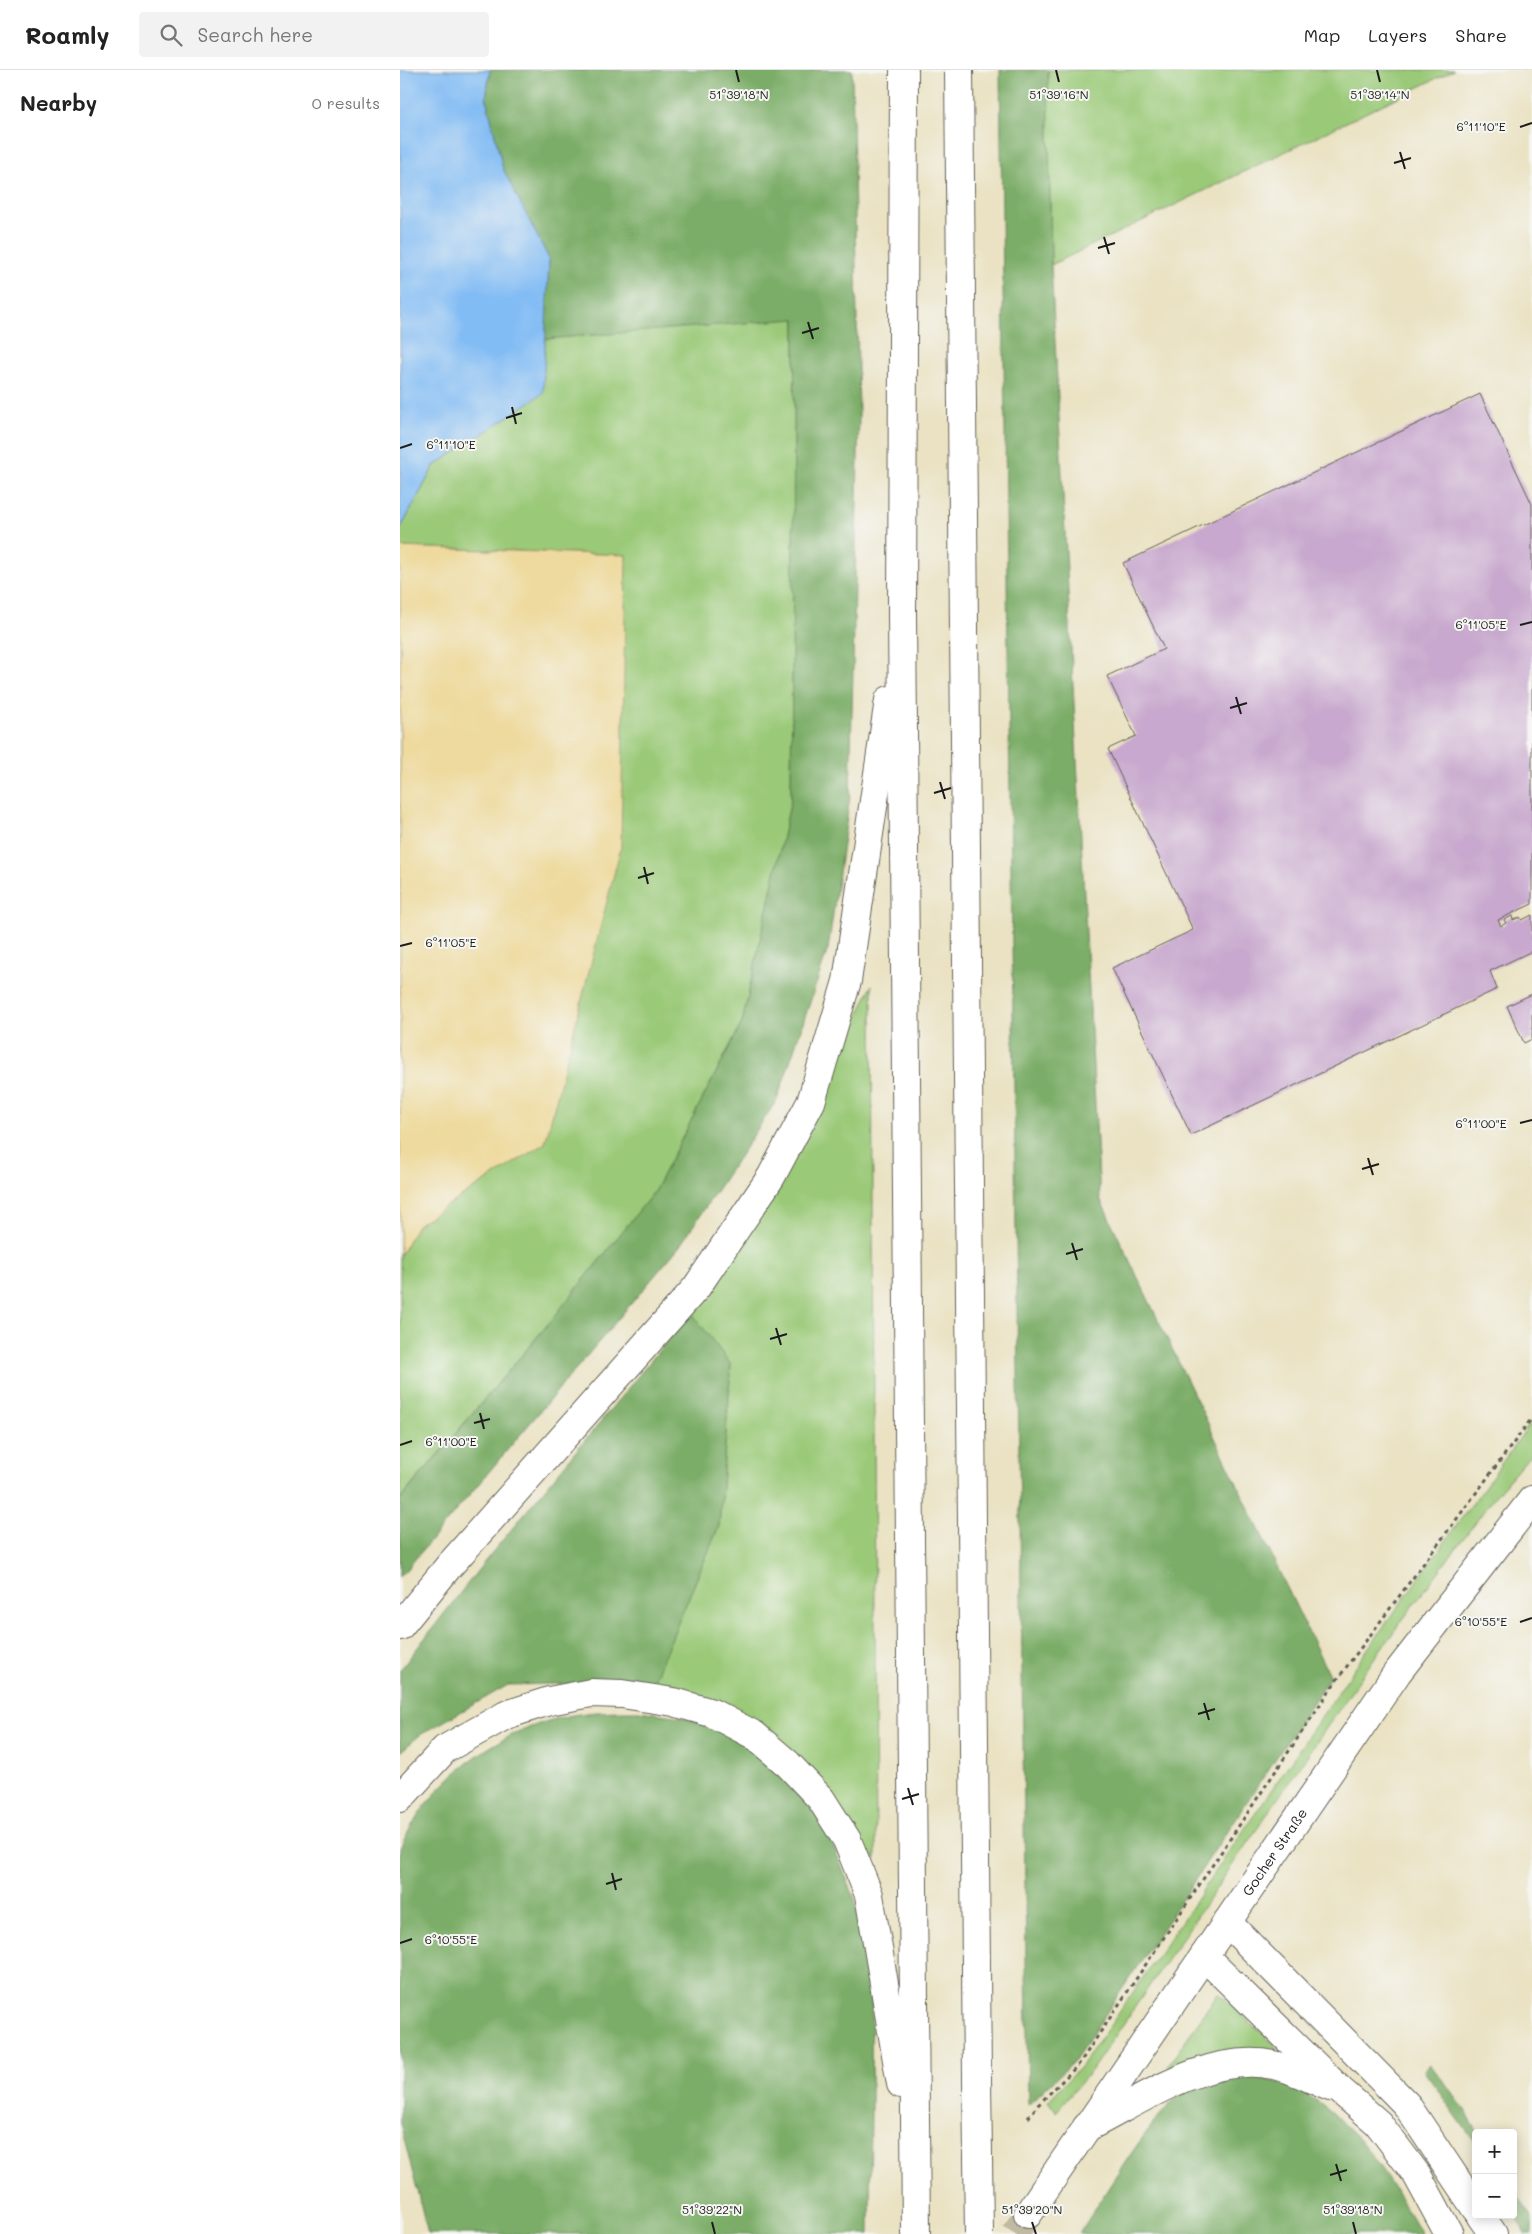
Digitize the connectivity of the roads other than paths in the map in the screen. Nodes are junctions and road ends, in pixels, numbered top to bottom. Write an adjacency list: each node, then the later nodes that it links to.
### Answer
1 (904, 70): 3 (main road)
2 (959, 70): 16 (main road, bridge)
3 (902, 615): 5 (main road); 11 (main road)
4 (1532, 1500): 7 (main road, Gocher Straße)
5 (400, 1626)
6 (400, 1798): 11 (main road)
7 (1227, 1922): 8 (main road, Gocher Straße); 12 (main road)
8 (1204, 1956): 9 (main road); 10 (main road, Gocher Straße)
9 (1341, 2091): 10 (main road); 17 (main road)
10 (1086, 2128): 13 (main road, Gocher Straße)
11 (915, 2177): 15 (main road)
12 (1472, 2202)
13 (1028, 2214)
14 (1483, 2219): 18 (main road)
15 (916, 2234)
16 (979, 2234)
17 (1450, 2234)
18 (1493, 2234)

